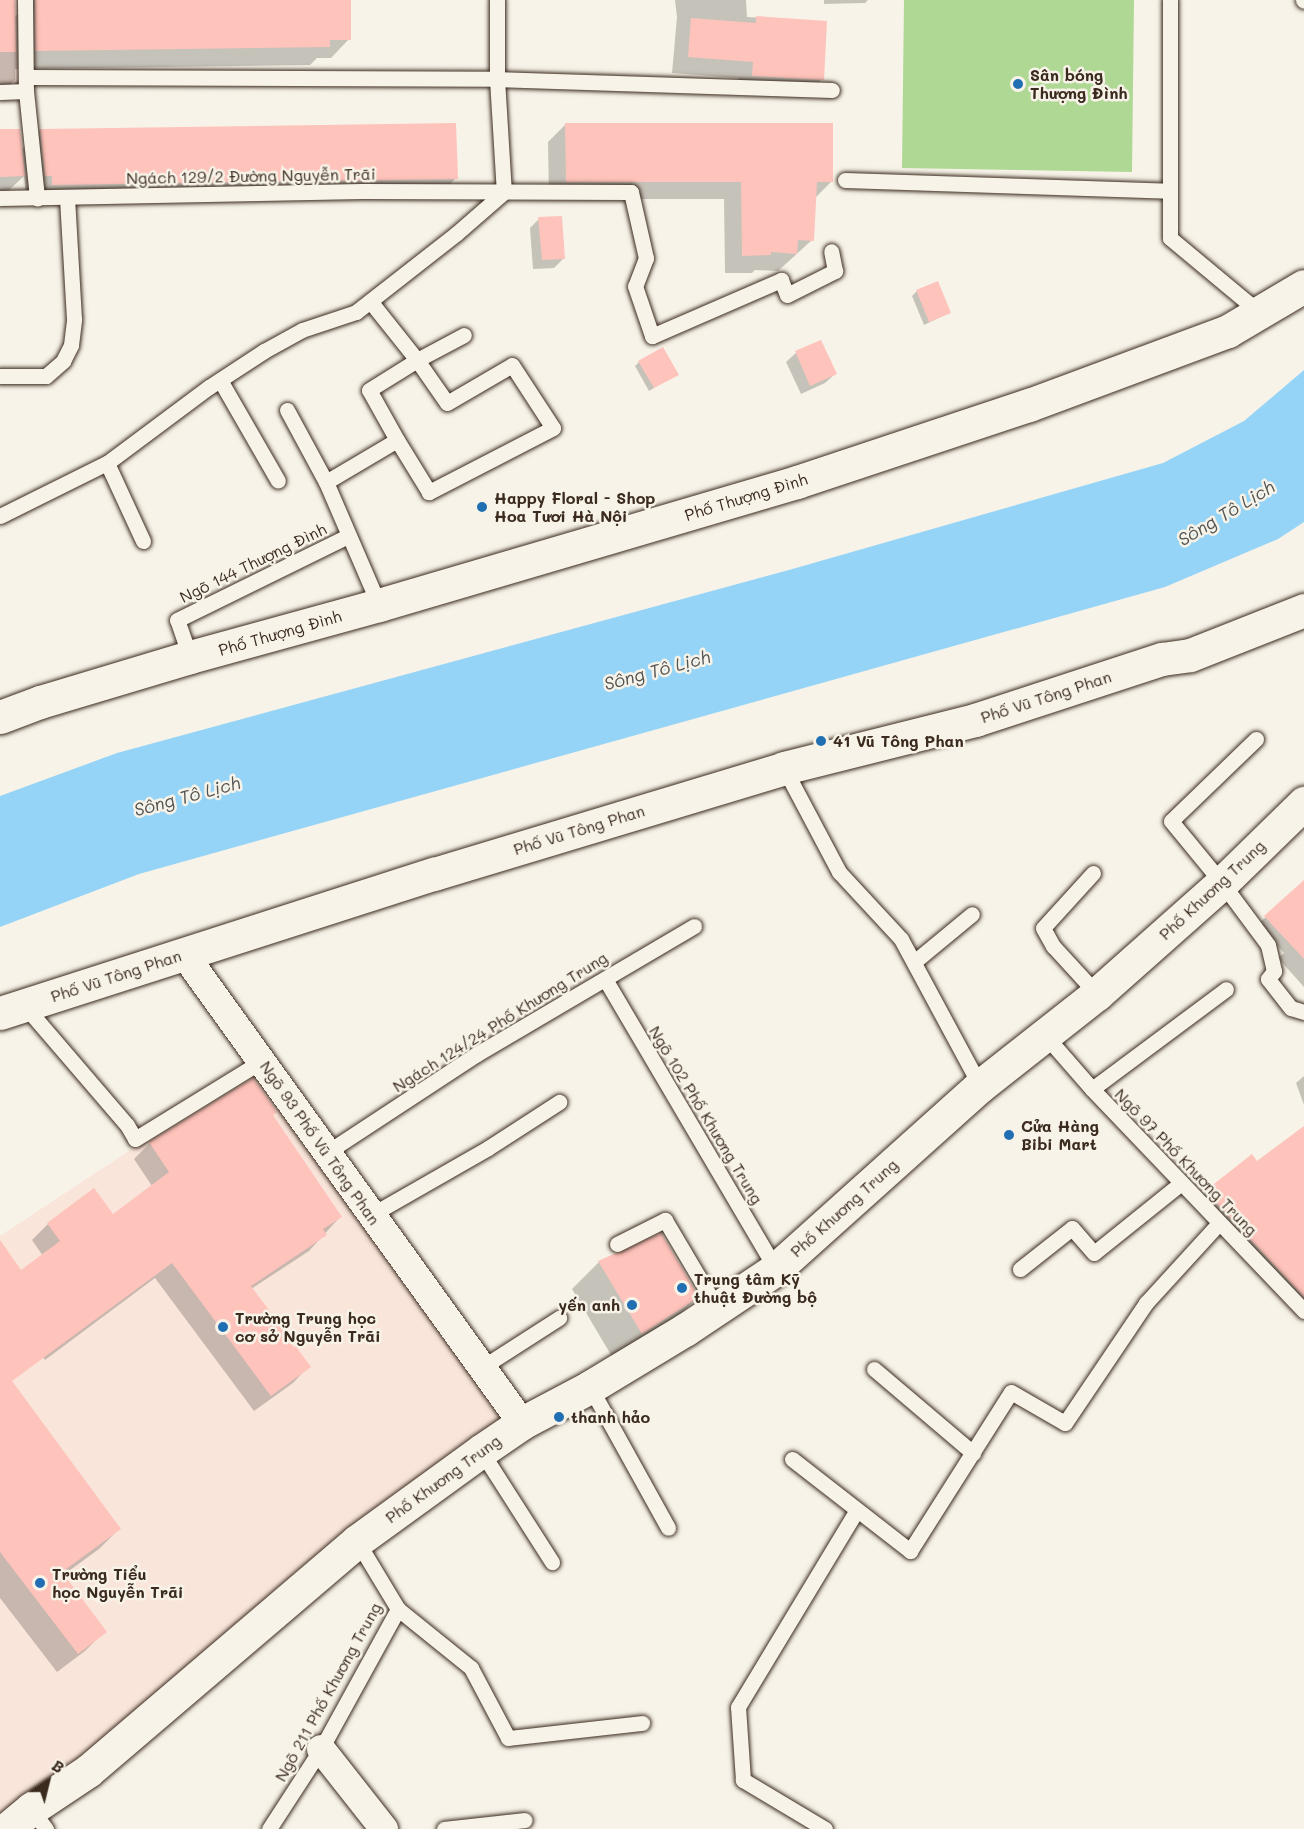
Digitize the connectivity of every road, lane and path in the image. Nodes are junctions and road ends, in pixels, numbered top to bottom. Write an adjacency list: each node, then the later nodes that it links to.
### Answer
1 (25, 0): 5 (lane)
2 (497, 0): 4 (lane)
3 (1170, 0): 9 (lane)
4 (497, 79): 5 (lane); 6 (lane); 10 (lane)
5 (26, 84): 7 (lane); 13 (lane)
6 (832, 90)
7 (0, 92)
8 (845, 180): 9 (lane)
9 (1169, 191): 17 (lane)
10 (504, 192): 11 (lane, Ngách 129/2 Đường Nguyễn Trãi); 14 (lane, Ngách 129/2 Đường Nguyễn Trãi); 16 (lane)
11 (67, 197): 13 (lane, Ngách 129/2 Đường Nguyễn Trãi); 20 (lane)
12 (0, 198): 13 (lane, Ngách 129/2 Đường Nguyễn Trãi)
13 (37, 198)
14 (831, 251)
15 (1304, 286): 17 (main road, Phố Thượng Đình)
16 (370, 301): 19 (lane); 21 (lane)
17 (1256, 315): 31 (main road, Phố Thượng Đình)
18 (464, 336): 19 (lane)
19 (417, 360): 23 (lane); 23 (lane)
20 (0, 376)
21 (220, 380): 24 (lane); 25 (lane)
22 (287, 410): 26 (lane)
23 (397, 440): 26 (lane)
24 (107, 464): 27 (lane); 29 (lane)
25 (278, 481)
26 (326, 482): 28 (lane)
27 (0, 516)
28 (348, 536): 31 (lane); 33 (lane, Ngõ 144 Thượng Đình)
29 (143, 541)
30 (1304, 589): 34 (main road, Phố Vũ Tông Phan)
31 (379, 605): 33 (main road, Phố Thượng Đình)
32 (1304, 610): 34 (main road, Phố Vũ Tông Phan)
33 (190, 657): 35 (main road, Phố Thượng Đình)
34 (1162, 659): 37 (main road, Phố Vũ Tông Phan)
35 (0, 717)
36 (1256, 739): 40 (lane)
37 (784, 768): 43 (main road, Phố Vũ Tông Phan); 44 (lane)
38 (1304, 803): 40 (main road, Phố Khương Trung)
39 (1093, 873): 47 (lane)
40 (1222, 883): 47 (main road, Phố Khương Trung); 49 (lane)
41 (972, 914): 44 (lane)
42 (694, 926): 45 (lane, Ngách 124/24 Phố Khương Trung)
43 (184, 954): 48 (main road, Phố Vũ Tông Phan); 51 (street, Ngõ 93 Phố Vũ Tông Phan)
44 (914, 962): 52 (lane)
45 (605, 979): 55 (lane, Ngách 124/24 Phố Khương Trung); 60 (lane, Ngõ 102 Phố Khương Trung)
46 (1226, 989): 53 (lane)
47 (1097, 994): 50 (main road, Phố Khương Trung)
48 (12, 1009): 51 (lane)
49 (1304, 1012)
50 (1044, 1034): 52 (main road, Phố Khương Trung); 53 (lane, Ngõ 97 Phố Khương Trung)
51 (262, 1061): 55 (street, Ngõ 93 Phố Vũ Tông Phan)
52 (980, 1086): 60 (main road, Phố Khương Trung)
53 (1092, 1089): 56 (lane, Ngõ 97 Phố Khương Trung)
54 (559, 1102): 57 (lane)
55 (326, 1153): 57 (street, Ngõ 93 Phố Vũ Tông Phan)
56 (1181, 1184): 58 (lane, Ngõ 97 Phố Khương Trung); 61 (lane)
57 (371, 1215): 65 (street, Ngõ 93 Phố Vũ Tông Phan)
58 (1219, 1223): 63 (lane, Ngõ 97 Phố Khương Trung); 70 (lane)
59 (616, 1244): 62 (lane)
60 (776, 1269): 62 (main road, Phố Khương Trung)
61 (1020, 1269)
62 (717, 1308): 67 (main road, Phố Khương Trung)
63 (1304, 1311)
64 (559, 1318): 65 (lane)
65 (481, 1368): 68 (street, Ngõ 93 Phố Vũ Tông Phan)
66 (874, 1369): 70 (lane)
67 (590, 1387): 68 (main road, Phố Khương Trung); 73 (lane)
68 (522, 1423): 69 (main road, Phố Khương Trung)
69 (481, 1451): 74 (main road, Phố Khương Trung); 75 (lane)
70 (973, 1453): 72 (lane)
71 (792, 1459): 72 (lane)
72 (857, 1510): 84 (lane)
73 (668, 1528)
74 (357, 1541): 76 (lane, Ngõ 211 Phố Khương Trung); 80 (main road, Phố Khương Trung)
75 (552, 1562)
76 (398, 1610): 77 (lane); 78 (lane, Ngõ 211 Phố Khương Trung)
77 (642, 1723)
78 (321, 1749): 81 (lane, Ngõ 211 Phố Khương Trung); 82 (street)
79 (525, 1820): 83 (lane)
80 (28, 1822)
81 (269, 1829)
82 (384, 1829)
83 (444, 1829)
84 (825, 1829)

